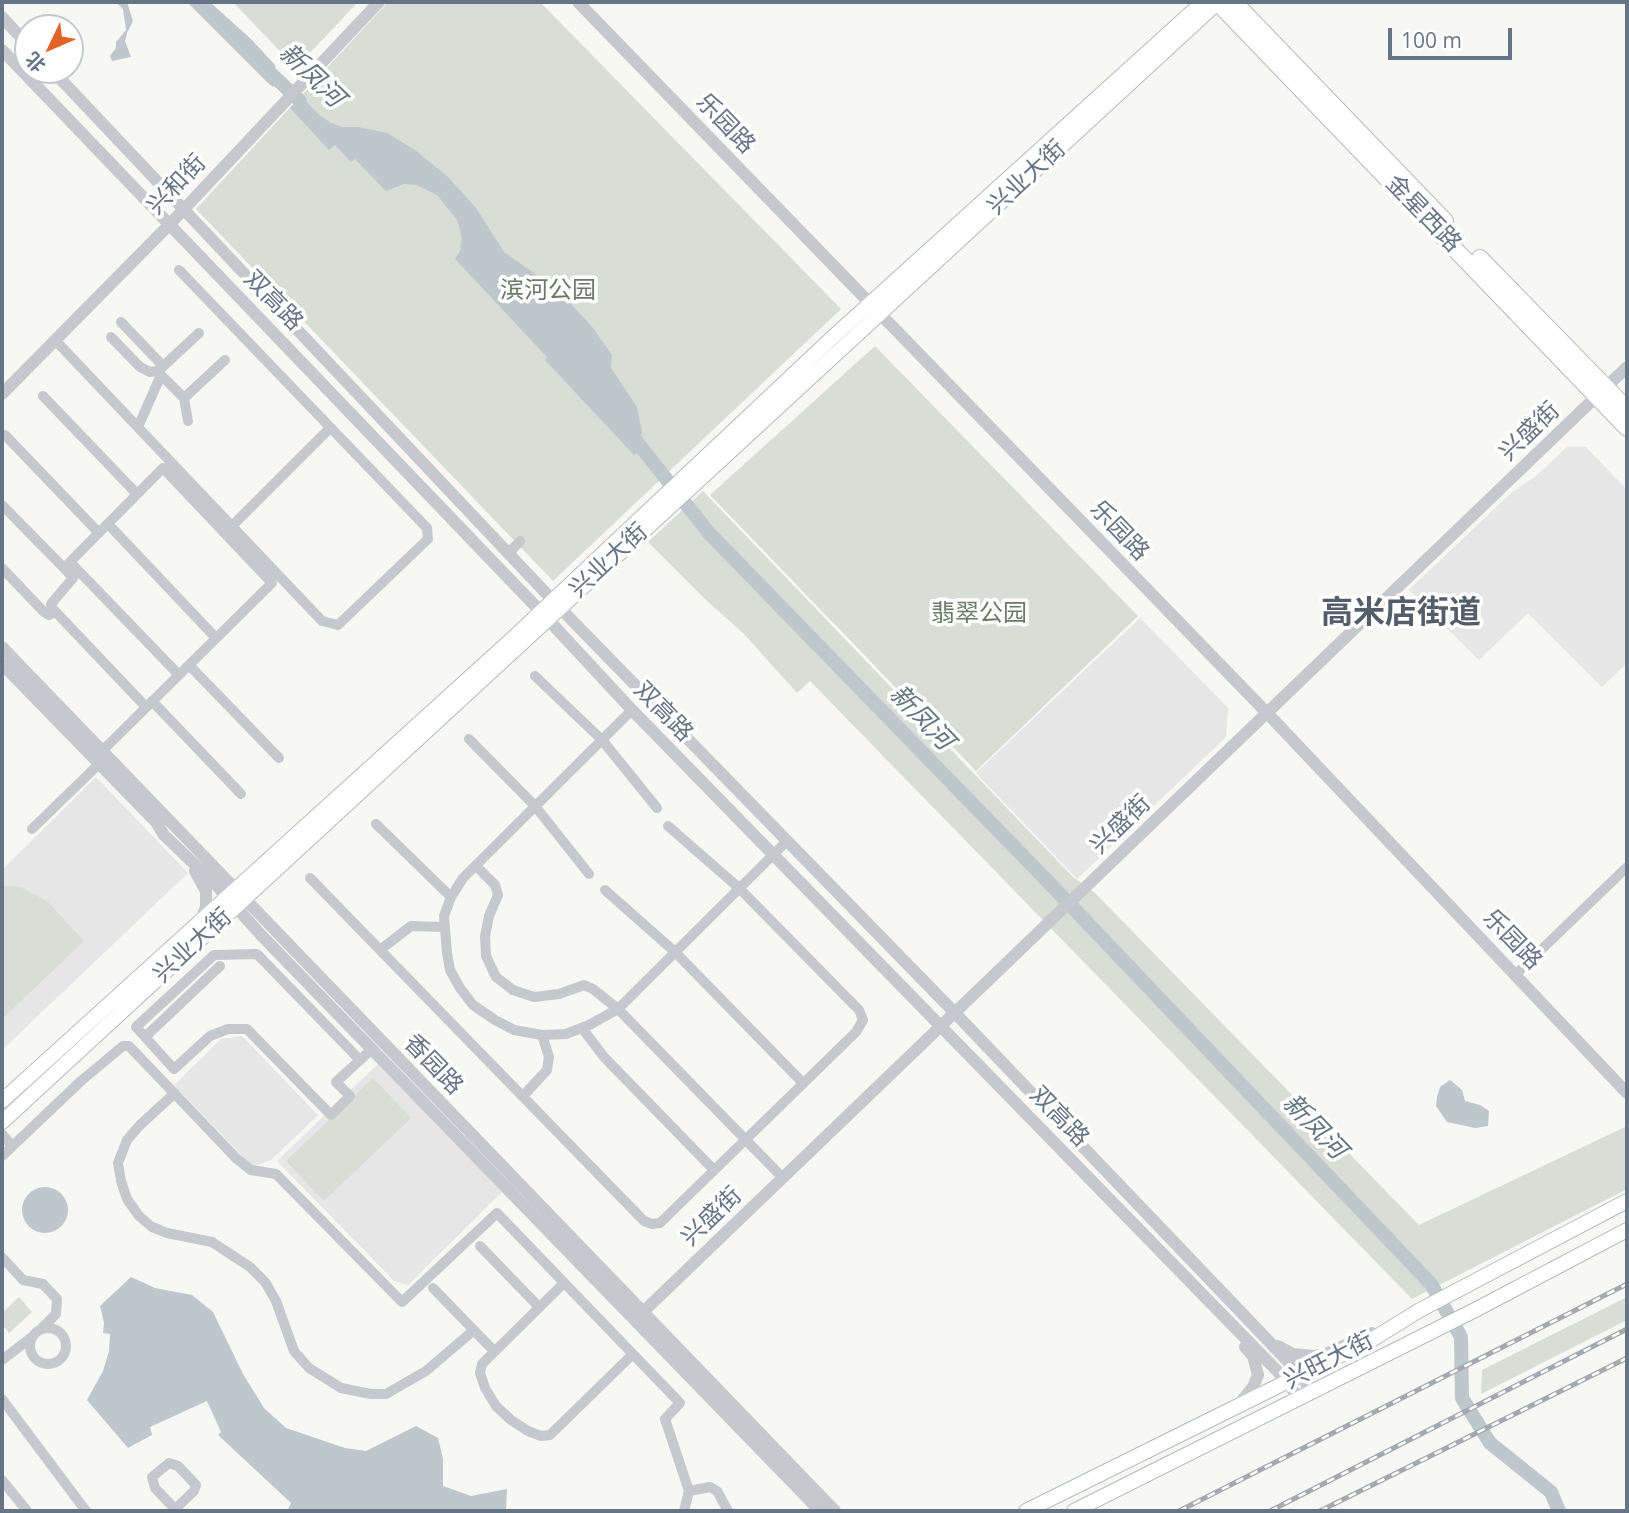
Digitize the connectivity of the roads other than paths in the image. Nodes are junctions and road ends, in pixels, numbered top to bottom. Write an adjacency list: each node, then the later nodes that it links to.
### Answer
1 (379, 2): 10 (street, 兴和街)
2 (578, 2): 13 (street, 乐园路)
3 (1203, 2): 13 (main road, 兴业大街)
4 (1217, 2): 13 (main road, 兴业大街); 21 (main road, 金星西路)
5 (1234, 2): 21 (main road, 金星西路)
6 (2, 17): 7 (street)
7 (14, 30)
8 (2, 50): 11 (street, 双高路)
9 (65, 84): 10 (street, 双高路)
10 (183, 210): 11 (street, 兴和街); 37 (street, 双高路)
11 (170, 224): 17 (street, 兴和街); 42 (street, 双高路)
12 (179, 270): 28 (street)
13 (875, 309): 40 (main road, 兴业大街); 51 (street, 乐园路)
14 (121, 322): 20 (street)
15 (199, 332): 20 (street)
16 (111, 337): 20 (street)
17 (55, 340): 22 (street, 兴和街); 27 (street)
18 (225, 360): 24 (street)
19 (1627, 367): 21 (street, 兴盛街)
20 (161, 371): 24 (street); 27 (street)
21 (1602, 392): 25 (main road, 金星西路); 29 (main road, 金星西路); 51 (street, 兴盛街)
22 (2, 394)
23 (43, 396): 31 (street)
24 (184, 398): 26 (street)
25 (1627, 409)
26 (188, 421)
27 (138, 427): 34 (street)
28 (330, 428): 34 (street); 34 (street)
29 (1627, 428)
30 (5, 435): 35 (street)
31 (137, 494): 33 (street); 43 (street)
32 (2, 505): 38 (street)
33 (108, 524): 35 (street); 43 (street)
34 (232, 526)
35 (99, 533): 38 (street)
36 (520, 541): 37 (street)
37 (509, 553): 40 (street, 双高路)
38 (67, 565): 41 (street); 47 (street)
39 (2, 568): 41 (street)
40 (556, 604): 42 (main road, 兴业大街); 62 (street, 双高路)
41 (54, 611): 49 (street)
42 (544, 616): 50 (street, 双高路); 72 (main road, 兴业大街)
43 (216, 638): 46 (street)
44 (2, 647): 54 (street, 香园路)
45 (2, 664): 54 (street, 香园路)
46 (189, 665): 47 (street); 55 (street)
47 (178, 675): 49 (street)
48 (535, 676): 53 (street)
49 (149, 704): 54 (street); 56 (street)
50 (632, 710): 53 (street); 63 (street, 双高路)
51 (1268, 714): 78 (street, 乐园路); 80 (street, 兴盛街)
52 (469, 740): 57 (street)
53 (602, 740): 57 (street); 58 (street)
54 (102, 757): 61 (street); 64 (street, 香园路); 72 (street, 香园路)
55 (279, 758)
56 (241, 794)
57 (535, 807): 65 (street); 67 (street)
58 (657, 808)
59 (376, 824): 71 (street)
60 (668, 826): 69 (street)
61 (32, 829)
62 (787, 841): 63 (street); 80 (street, 双高路)
63 (773, 855): 69 (street); 81 (street, 双高路)
64 (185, 857): 72 (street, 香园路); 73 (street)
65 (476, 866): 71 (street); 79 (street)
66 (1627, 866): 78 (street)
67 (589, 874)
68 (310, 878): 75 (street)
69 (739, 888): 76 (street); 87 (street)
70 (605, 890): 76 (street)
71 (452, 897): 74 (street)
72 (235, 898): 73 (main road, 兴业大街); 85 (street, 香园路); 92 (main road, 兴业大街); 107 (street, 香园路)
73 (202, 918): 91 (main road, 兴业大街)
74 (444, 927): 75 (street); 83 (street)
75 (380, 950): 90 (street)
76 (675, 952): 79 (street); 87 (street)
77 (220, 966): 84 (street)
78 (1516, 975): 89 (street, 乐园路)
79 (618, 1009): 82 (street); 94 (street)
80 (955, 1013): 81 (street, 兴盛街); 110 (street, 双高路)
81 (941, 1026): 98 (street, 兴盛街); 106 (street, 双高路)
82 (582, 1028): 83 (street); 97 (street)
83 (542, 1035): 90 (street)
84 (145, 1037): 86 (street); 86 (street)
85 (372, 1049): 86 (street); 129 (street, 香园路)
86 (360, 1060)
87 (803, 1083): 94 (street)
88 (174, 1093): 95 (street); 103 (street); 109 (street)
89 (1627, 1093)
90 (523, 1096): 97 (street)
91 (2, 1101)
92 (2, 1122)
93 (2, 1134): 95 (street)
94 (746, 1139): 97 (street); 98 (street)
95 (12, 1146): 96 (street)
96 (2, 1156)
97 (714, 1170)
98 (783, 1178): 107 (street, 兴盛街)
99 (1627, 1201): 108 (main road, 兴旺大街)
100 (1627, 1230): 116 (main road, 兴旺大街)
101 (480, 1246): 105 (street)
102 (2, 1257): 113 (street)
103 (564, 1283): 105 (street); 112 (street)
104 (433, 1288): 109 (street)
105 (539, 1307): 111 (street)
106 (1215, 1307): 115 (street, 双高路); 120 (street)
107 (643, 1312): 130 (street, 香园路)
108 (1395, 1325): 110 (street); 114 (main road, 兴旺大街)
109 (474, 1330): 111 (street)
110 (1270, 1342): 115 (street, 双高路)
111 (494, 1351): 112 (street)
112 (633, 1354): 123 (street)
113 (2, 1360)
114 (1327, 1362): 115 (main road, 兴旺大街); 116 (main road)
115 (1295, 1379): 117 (street, 双高路); 118 (street, 双高路); 120 (main road, 兴旺大街)
116 (1335, 1380): 117 (main road, 兴旺大街)
117 (1312, 1392): 118 (main road, 兴旺大街)
118 (1298, 1399): 121 (main road, 兴旺大街)
119 (4, 1405): 126 (street)
120 (1239, 1407): 121 (main road); 131 (main road, 兴旺大街)
121 (1256, 1420): 132 (main road, 兴旺大街)
122 (2, 1480): 125 (street)
123 (689, 1491): 127 (street); 128 (street)
124 (174, 1510): 124 (street)
125 (27, 1511)
126 (86, 1511)
127 (684, 1511)
128 (728, 1511)
129 (820, 1511)
130 (835, 1511)
131 (1026, 1511)
132 (1074, 1511)

